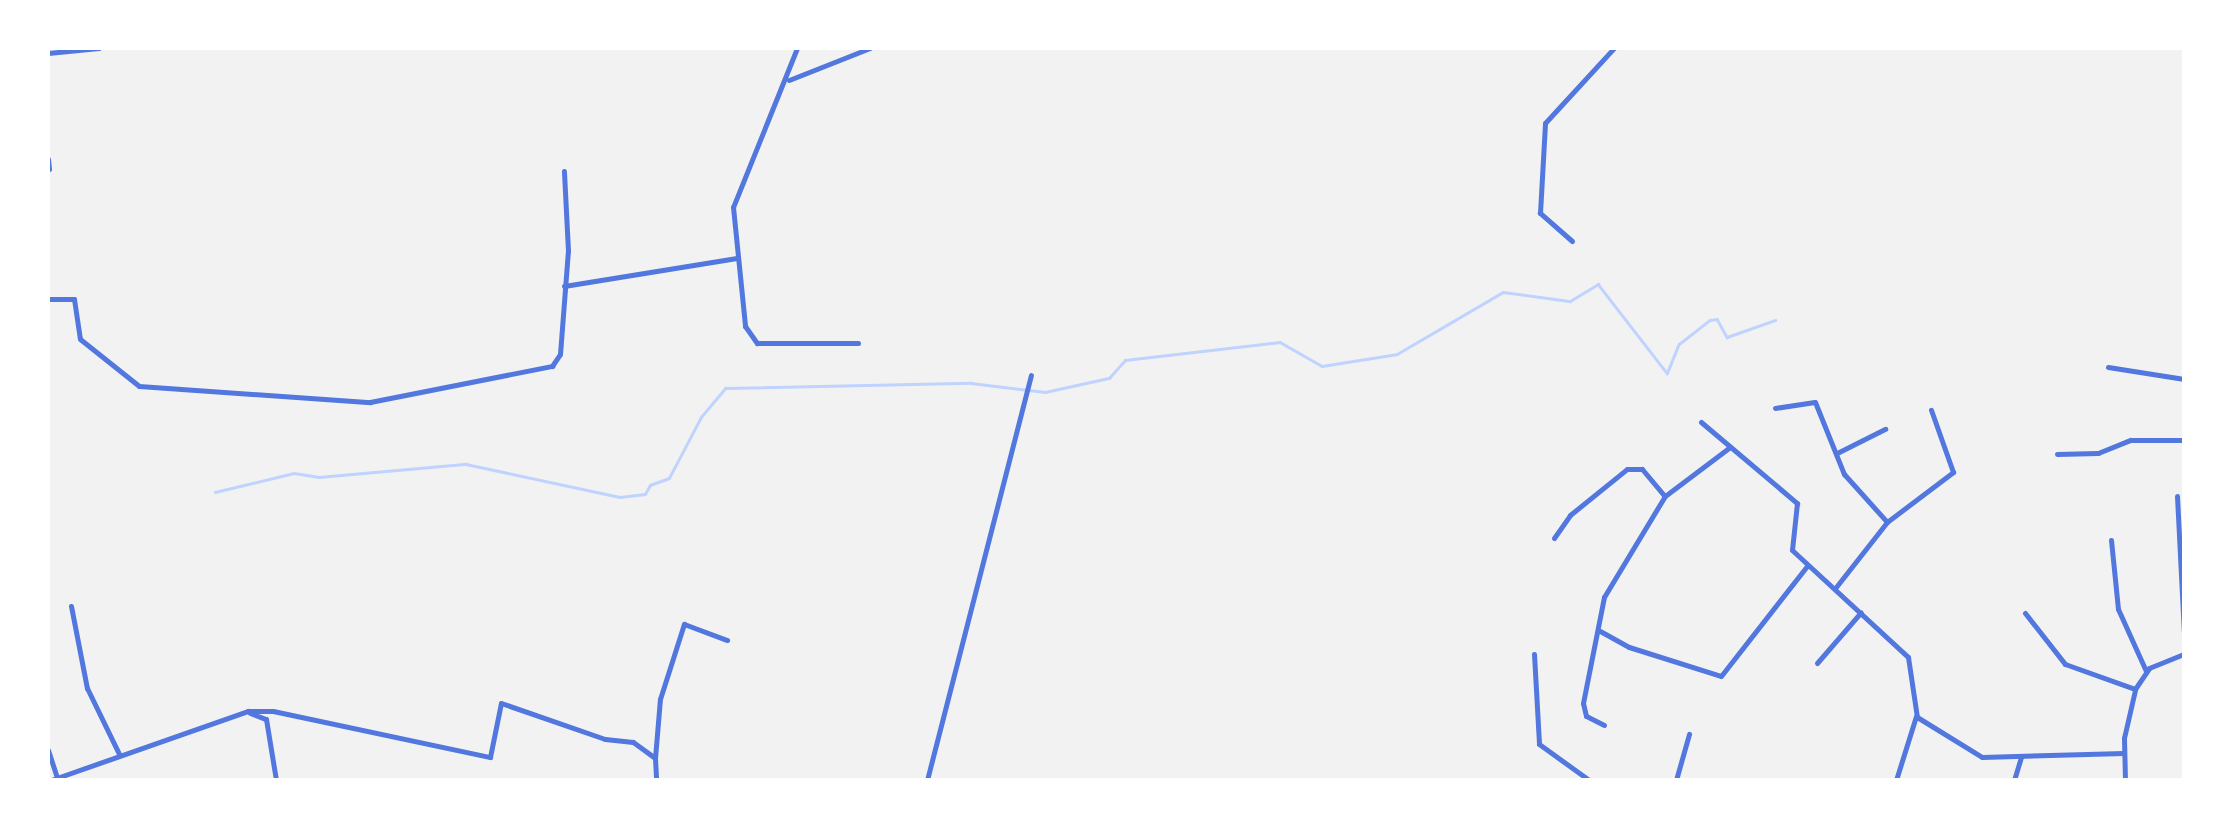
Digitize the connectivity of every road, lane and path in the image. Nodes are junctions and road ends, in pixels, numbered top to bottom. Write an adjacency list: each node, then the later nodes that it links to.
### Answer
1 (99, 48): 5 (street)
2 (797, 48): 6 (street)
3 (870, 48): 6 (street)
4 (1614, 48): 10 (street)
5 (48, 52)
6 (790, 80): 11 (street)
7 (48, 158): 8 (street)
8 (49, 169)
9 (564, 171): 12 (street)
10 (1572, 241)
11 (737, 258): 12 (street); 14 (street)
12 (564, 286): 13 (street)
13 (48, 299)
14 (858, 343)
15 (2108, 367): 17 (street)
16 (1032, 376): 58 (street)
17 (2184, 379)
18 (1775, 408): 24 (street)
19 (1931, 410): 28 (street)
20 (1701, 422): 23 (street)
21 (1884, 430): 24 (street)
22 (2184, 440): 25 (street)
23 (1730, 447): 26 (street); 31 (street)
24 (1837, 454): 28 (street)
25 (2056, 454)
26 (1664, 496): 29 (street); 36 (street)
27 (2177, 496): 37 (street)
28 (1887, 522): 32 (street)
29 (1554, 538)
30 (2112, 540): 42 (street)
31 (1807, 566): 32 (street); 36 (street)
32 (1836, 587): 34 (street)
33 (71, 606): 52 (street)
34 (1861, 612): 41 (street); 46 (street)
35 (2025, 613): 43 (street)
36 (1599, 630): 48 (street)
37 (2184, 632)
38 (727, 640): 54 (street)
39 (1534, 654): 59 (street)
40 (2184, 654): 42 (street)
41 (1817, 663)
42 (2146, 671): 43 (street)
43 (2135, 688): 51 (street)
44 (273, 711): 45 (street); 47 (street); 54 (street)
45 (248, 712): 47 (street); 52 (street)
46 (1916, 716): 53 (street); 61 (street)
47 (266, 719): 56 (street)
48 (1604, 725)
49 (1689, 734): 60 (street)
50 (48, 750): 55 (street)
51 (2124, 753): 53 (street); 63 (street)
52 (118, 754): 55 (street)
53 (2021, 756): 62 (street)
54 (655, 758): 57 (street)
55 (54, 779)
56 (276, 780)
57 (653, 780)
58 (927, 780)
59 (1590, 780)
60 (1676, 780)
61 (1896, 780)
62 (2014, 780)
63 (2125, 780)

